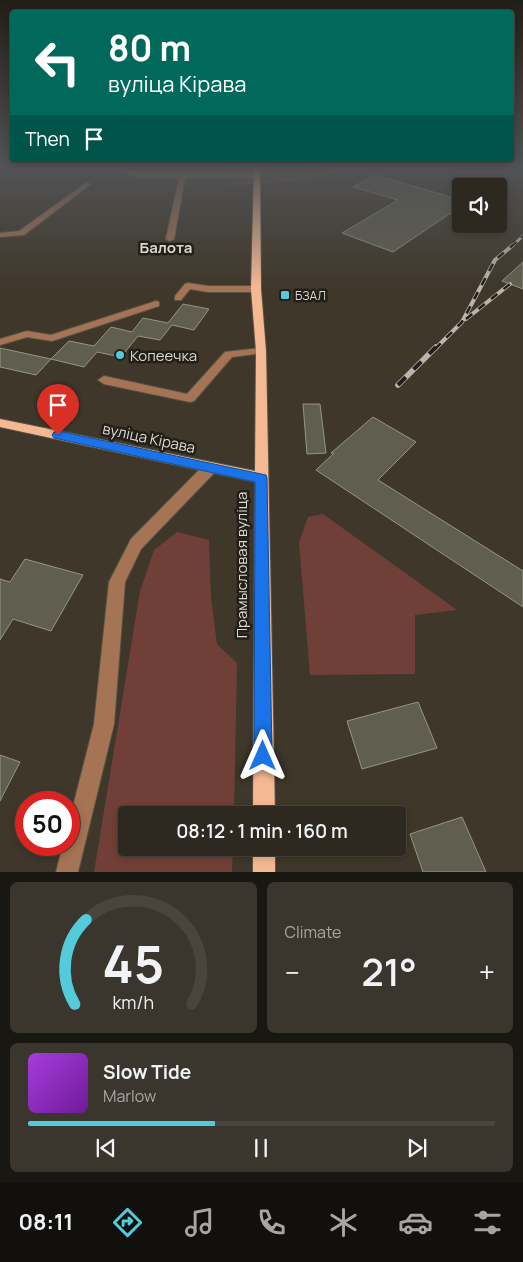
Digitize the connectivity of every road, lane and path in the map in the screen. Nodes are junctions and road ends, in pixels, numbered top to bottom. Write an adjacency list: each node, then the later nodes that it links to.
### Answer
1 (57, 207): 4 (street)
2 (176, 207): 5 (street)
3 (257, 207): 6 (main road, Прамысловая вуліца)
4 (0, 235)
5 (170, 239)
6 (256, 289): 7 (street); 10 (main road, Прамысловая вуліца)
7 (178, 298)
8 (156, 304): 9 (street)
9 (0, 342)
10 (262, 351): 11 (street); 14 (main road, Прамысловая вуліца)
11 (104, 380)
12 (0, 422): 13 (main road, вуліца Кірава)
13 (210, 468): 14 (main road, вуліца Кірава); 17 (street)
14 (261, 478): 15 (main road, Прамысловая вуліца)
15 (264, 806)
16 (264, 856): 18 (main road)
17 (67, 872)
18 (264, 872)

